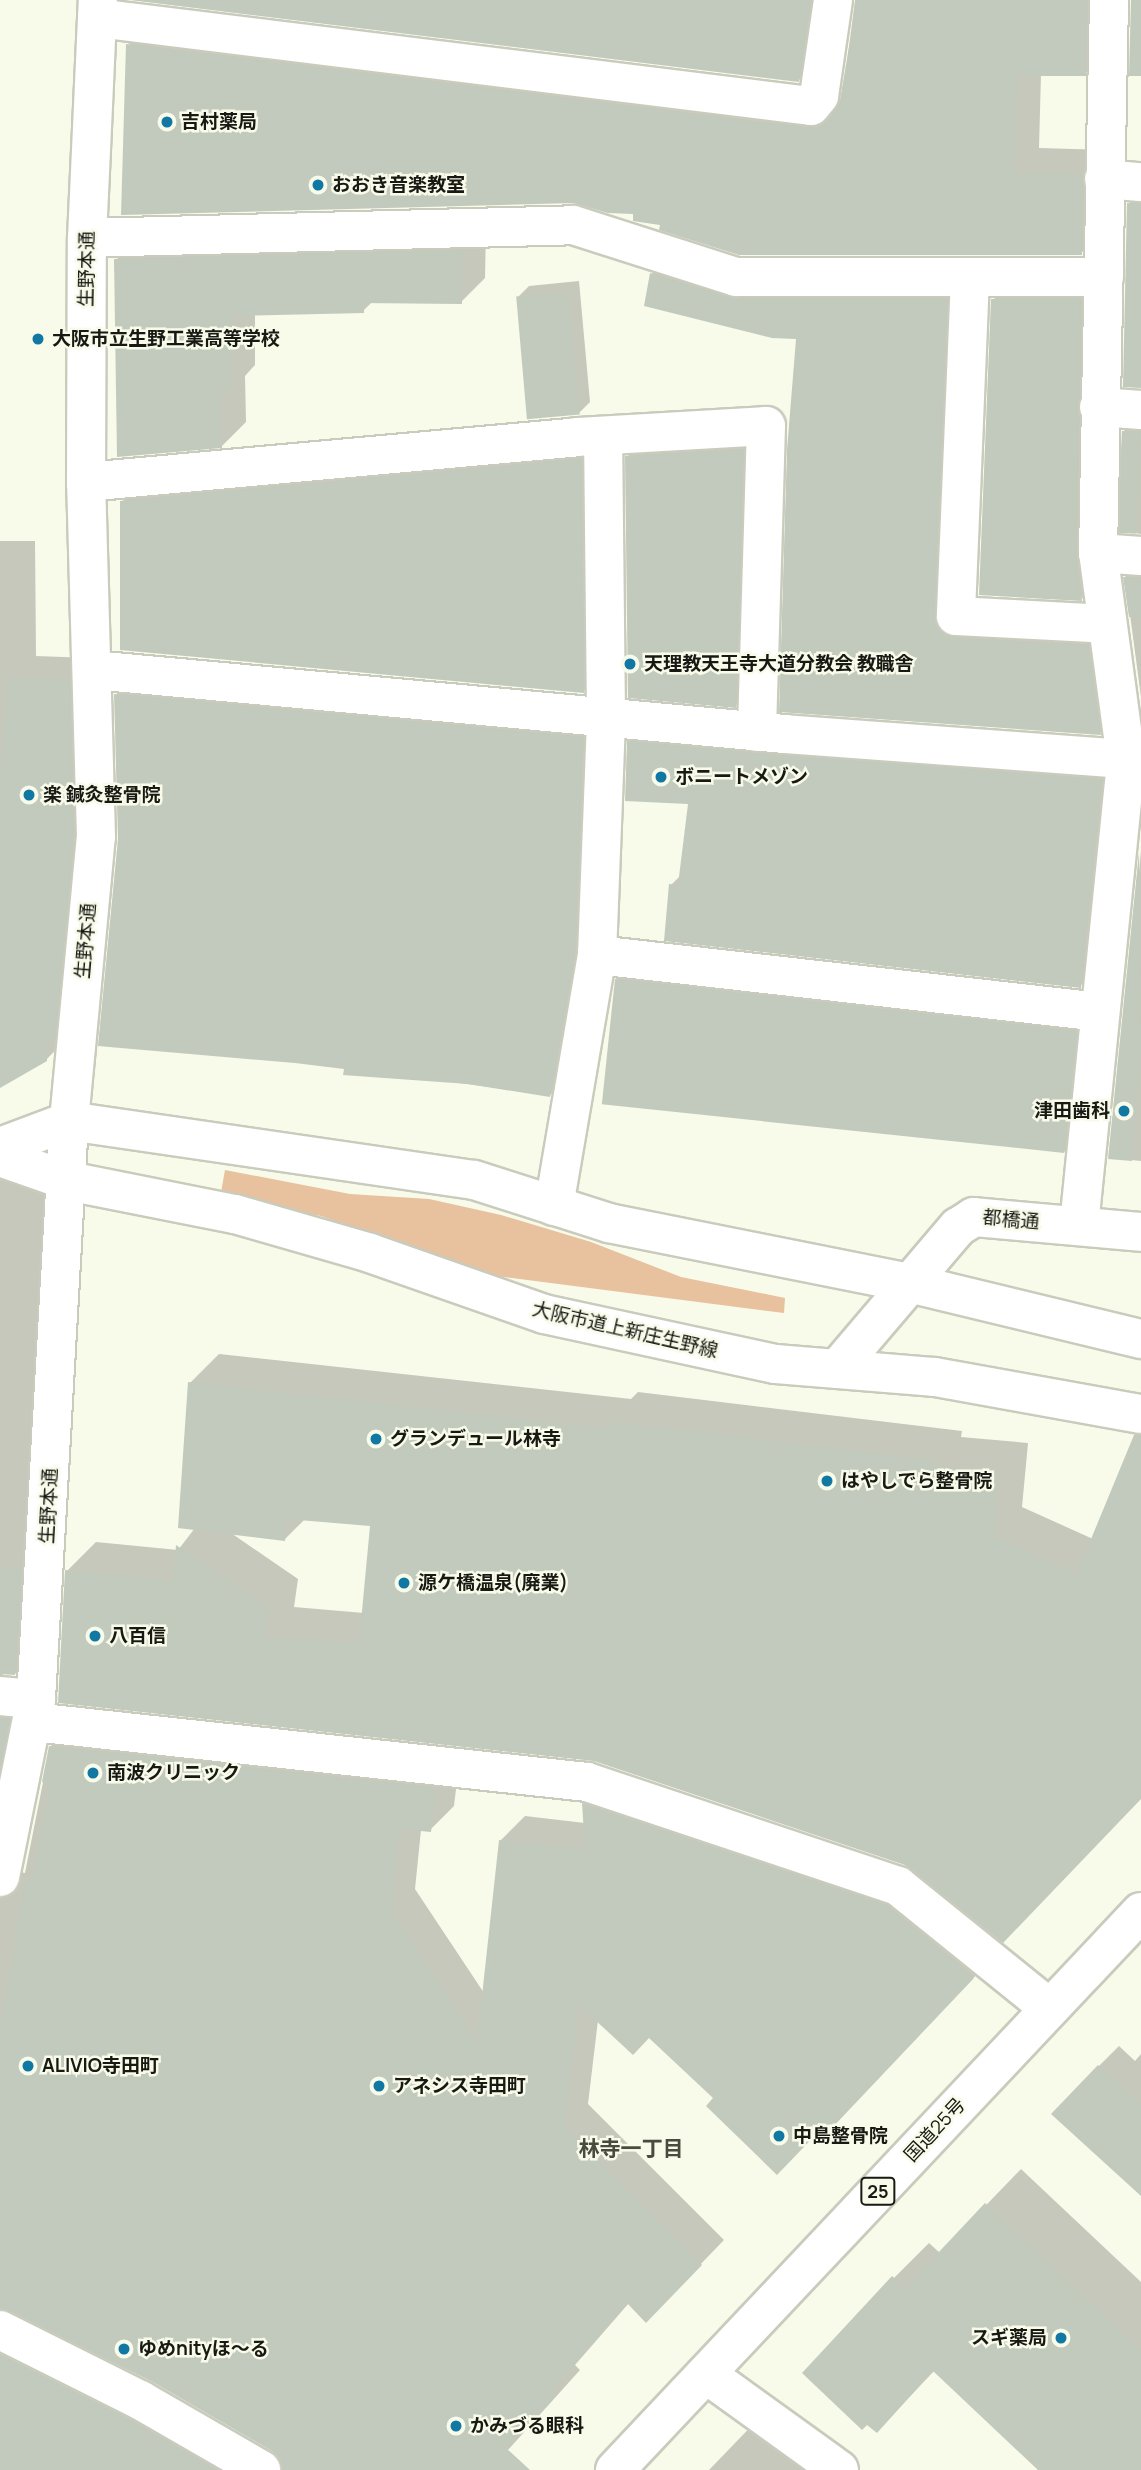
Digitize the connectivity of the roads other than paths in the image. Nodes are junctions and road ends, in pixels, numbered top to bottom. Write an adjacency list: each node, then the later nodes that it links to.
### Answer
1 (833, 0): 3 (main road)
2 (1109, 0): 4 (main road)
3 (97, 9): 5 (main road, 生野本通)
4 (1123, 180): 7 (main road)
5 (87, 238): 6 (main road); 11 (main road, 生野本通)
6 (970, 278): 7 (main road); 14 (main road)
7 (1104, 278): 8 (main road)
8 (1099, 407): 9 (main road); 12 (main road)
9 (1141, 410)
10 (603, 436): 11 (main road); 16 (main road); 17 (main road)
11 (86, 482): 15 (main road, 生野本通)
12 (1098, 553): 13 (main road); 14 (main road)
13 (1141, 556)
14 (1107, 624): 18 (main road)
15 (93, 670): 16 (main road); 21 (main road, 生野本通)
16 (606, 718): 17 (main road); 19 (main road)
17 (757, 732): 18 (main road)
18 (1130, 771): 20 (main road)
19 (597, 954): 20 (main road); 25 (main road)
20 (1100, 1012): 26 (main road)
21 (69, 1121): 22 (main road); 24 (main road, 生野本通); 25 (main road)
22 (0, 1147)
23 (0, 1157): 24 (main road, 大阪市道上新庄生野線)
24 (68, 1181): 30 (main road, 大阪市道上新庄生野線); 32 (main road, 生野本通)
25 (554, 1206): 28 (main road)
26 (1079, 1225): 27 (main road, 都橋通); 28 (main road, 都橋通)
27 (1141, 1233)
28 (909, 1283): 29 (main road); 30 (main road, 都橋通)
29 (1141, 1339)
30 (836, 1369): 31 (main road, 大阪市道上新庄生野線)
31 (1141, 1414)
32 (23, 1706): 33 (main road, 生野本通); 35 (main road)
33 (0, 1877)
34 (1141, 1912): 35 (main road, 国道25号 / 25)
35 (1049, 2008): 37 (main road, 国道25号 / 25)
36 (0, 2330): 38 (main road)
37 (706, 2374): 39 (main road, 国道25号 / 25); 40 (main road)
38 (261, 2470)
39 (615, 2470)
40 (839, 2470)

